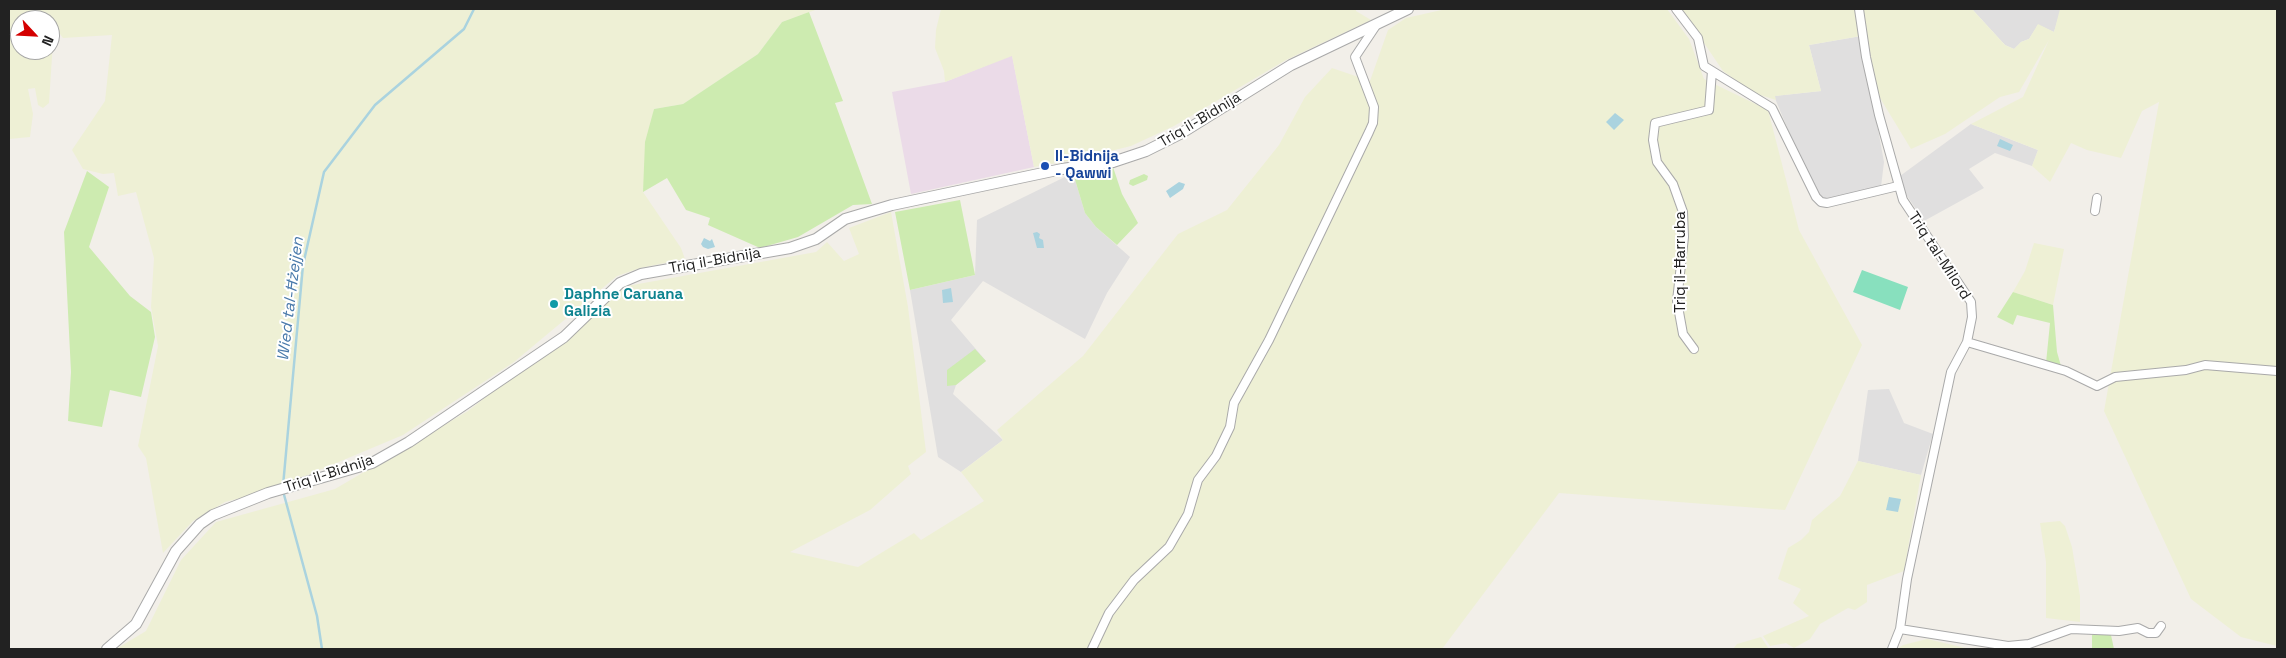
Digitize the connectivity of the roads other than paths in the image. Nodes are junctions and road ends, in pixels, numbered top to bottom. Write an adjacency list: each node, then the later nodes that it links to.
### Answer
1 (1408, 9): 4 (street, Triq il-Bidnija)
2 (1676, 9): 5 (street)
3 (1859, 9): 6 (street, Triq tal-Milord)
4 (1380, 22): 14 (street, Triq il-Bidnija); 15 (street)
5 (1712, 71): 6 (street); 10 (street, Triq il-Ħarruba)
6 (1898, 186): 9 (street, Triq tal-Milord)
7 (2097, 198): 8 (street)
8 (2095, 210)
9 (1967, 342): 11 (street); 13 (street, Triq tal-Milord)
10 (1694, 349)
11 (2277, 371)
12 (2162, 626): 13 (street)
13 (1900, 629): 16 (street, Triq tal-Milord)
14 (108, 649)
15 (1092, 649)
16 (1892, 649)

